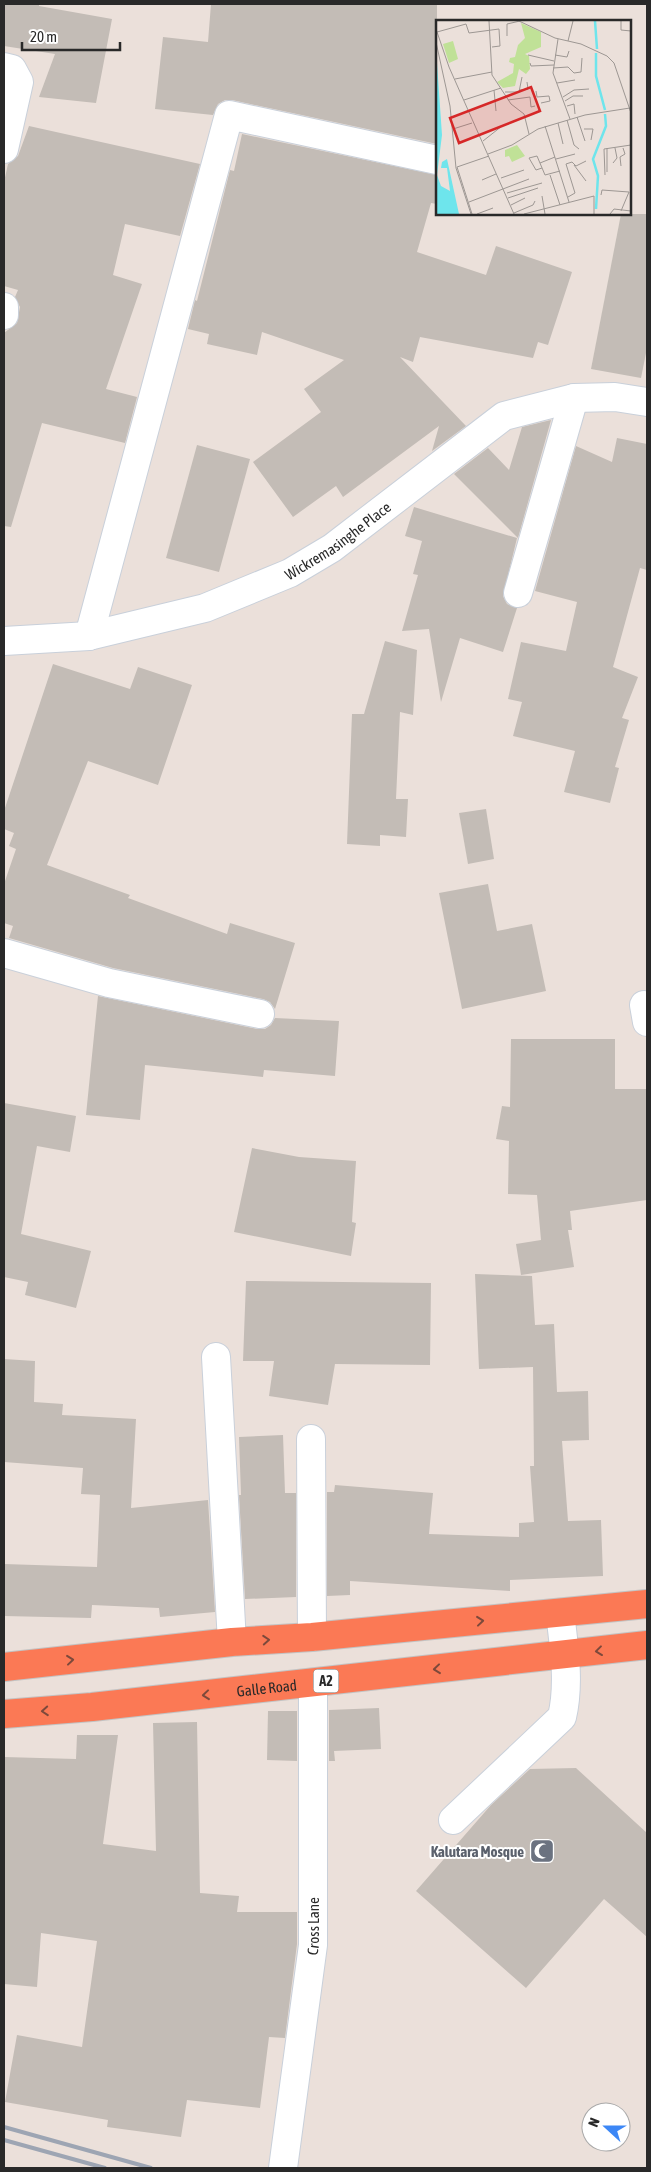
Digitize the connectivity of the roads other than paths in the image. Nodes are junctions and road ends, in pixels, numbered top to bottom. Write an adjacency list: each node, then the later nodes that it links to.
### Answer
1 (4, 67): 2 (street)
2 (4, 149)
3 (436, 160): 9 (street)
4 (4, 307): 5 (street)
5 (4, 315)
6 (574, 398): 7 (street, Wickremasinghe Place); 8 (street); 9 (street, Wickremasinghe Place)
7 (647, 402)
8 (518, 593)
9 (88, 636): 10 (street, Wickremasinghe Place)
10 (4, 641)
11 (4, 953): 12 (street)
12 (260, 1014)
13 (216, 1357): 18 (street)
14 (311, 1439): 17 (street)
15 (647, 1604): 16 (highway)
16 (560, 1613): 17 (highway, one-way to 16); 20 (street)
17 (312, 1637): 18 (highway, one-way to 17)
18 (232, 1642): 21 (highway, one-way to 18)
19 (647, 1645): 20 (highway, Galle Road / A2, one-way to 20)
20 (565, 1655): 22 (highway, Galle Road / A2, one-way to 22); 24 (street)
21 (4, 1667)
22 (313, 1683): 23 (highway, Galle Road / A2, one-way to 23); 25 (street, Cross Lane)
23 (4, 1714)
24 (453, 1820)
25 (283, 2168)

